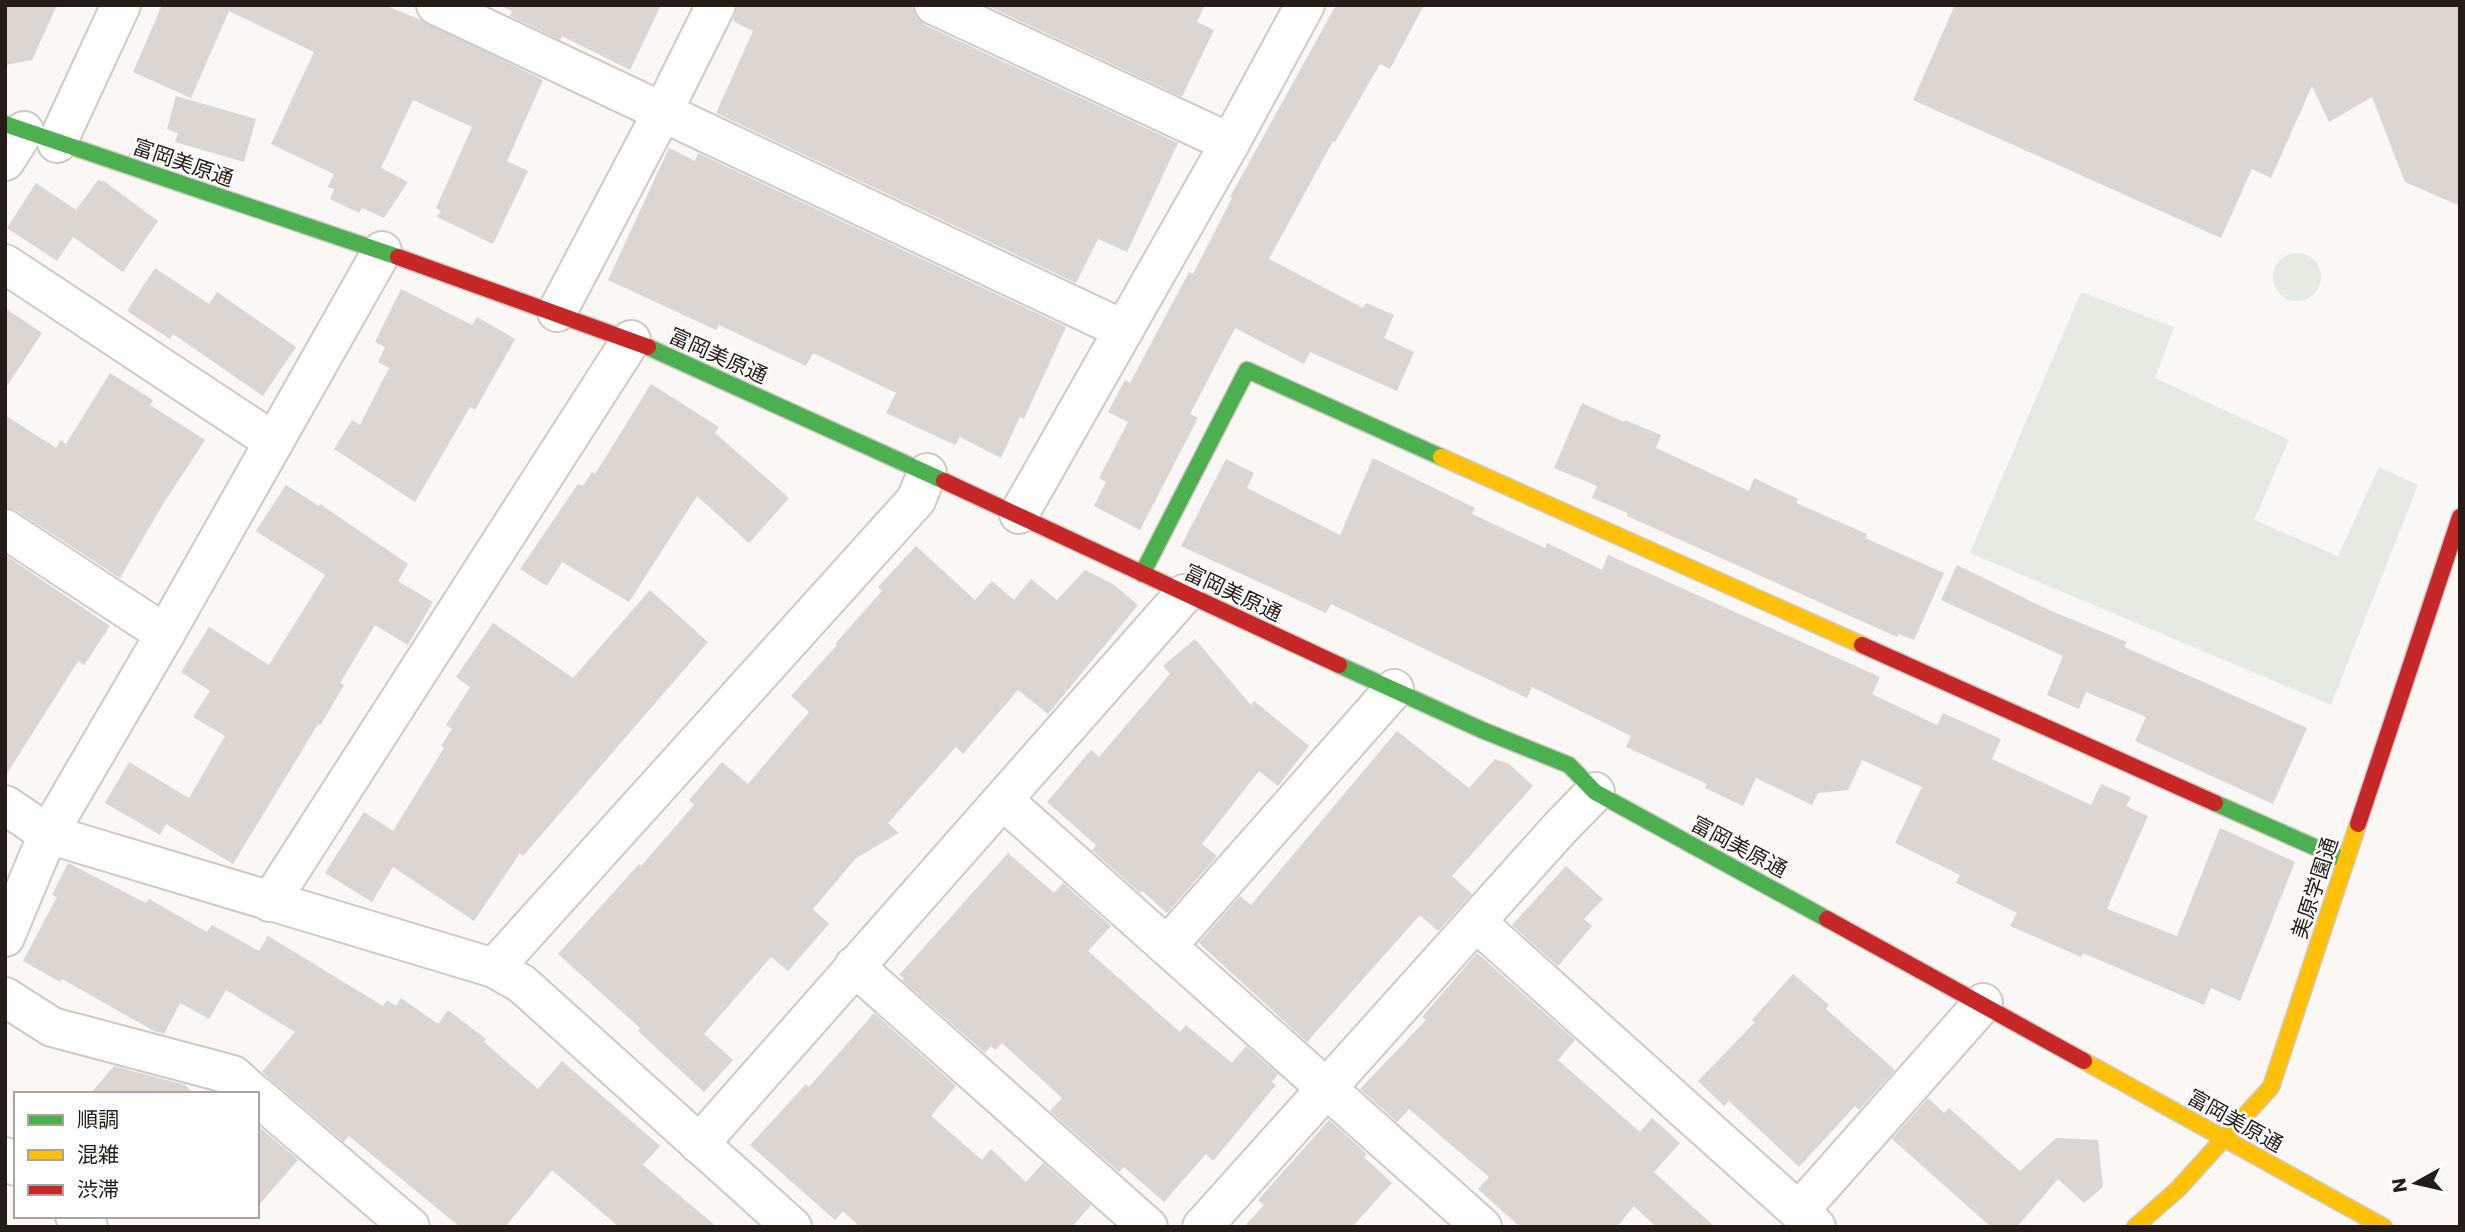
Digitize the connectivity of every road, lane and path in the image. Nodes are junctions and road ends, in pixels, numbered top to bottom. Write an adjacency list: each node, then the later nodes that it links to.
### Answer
1 (121, 5): 7 (street)
2 (436, 5): 6 (street)
3 (716, 5): 6 (street)
4 (934, 5): 8 (street)
5 (1305, 5): 8 (street)
6 (662, 113): 11 (street); 12 (street)
7 (23, 140): 9 (street, 富岡美原通)
8 (1230, 143): 12 (street)
9 (382, 251): 11 (street, 富岡美原通); 14 (street)
10 (5, 264): 14 (street)
11 (557, 313): 13 (street, 富岡美原通)
12 (1124, 330): 16 (street)
13 (631, 340): 15 (street, 富岡美原通); 28 (street)
14 (274, 442): 21 (street)
15 (927, 473): 16 (street, 富岡美原通); 33 (street)
16 (1019, 514): 19 (street, 富岡美原通)
17 (2460, 517): 27 (street, 美原学園通)
18 (5, 529): 21 (street)
19 (1142, 573): 20 (street, 富岡美原通); 27 (street)
20 (1184, 594): 22 (street, 富岡美原通); 24 (street)
21 (165, 634): 26 (street)
22 (1394, 689): 23 (street, 富岡美原通); 31 (street)
23 (1595, 792): 29 (street); 35 (street, 富岡美原通)
24 (1004, 801): 31 (street); 32 (street)
25 (5, 805): 26 (street)
26 (48, 834): 28 (street); 30 (street)
27 (2346, 861): 39 (street, 美原学園通)
28 (270, 902): 33 (street)
29 (1476, 922): 36 (street); 41 (street)
30 (5, 937)
31 (1167, 946): 36 (street)
32 (854, 966): 40 (street); 44 (street)
33 (494, 968): 40 (street)
34 (5, 997): 37 (street)
35 (1983, 1003): 39 (street, 富岡美原通); 41 (street)
36 (1327, 1088): 45 (street); 46 (street)
37 (253, 1092)
38 (259, 1098): 42 (street)
39 (2224, 1139): 47 (street, 美原学園通); 48 (street, 富岡美原通)
40 (699, 1144): 43 (street)
41 (1808, 1219)
42 (410, 1227)
43 (792, 1227)
44 (1148, 1227)
45 (1202, 1227)
46 (1482, 1227)
47 (2136, 1227)
48 (2384, 1227)

